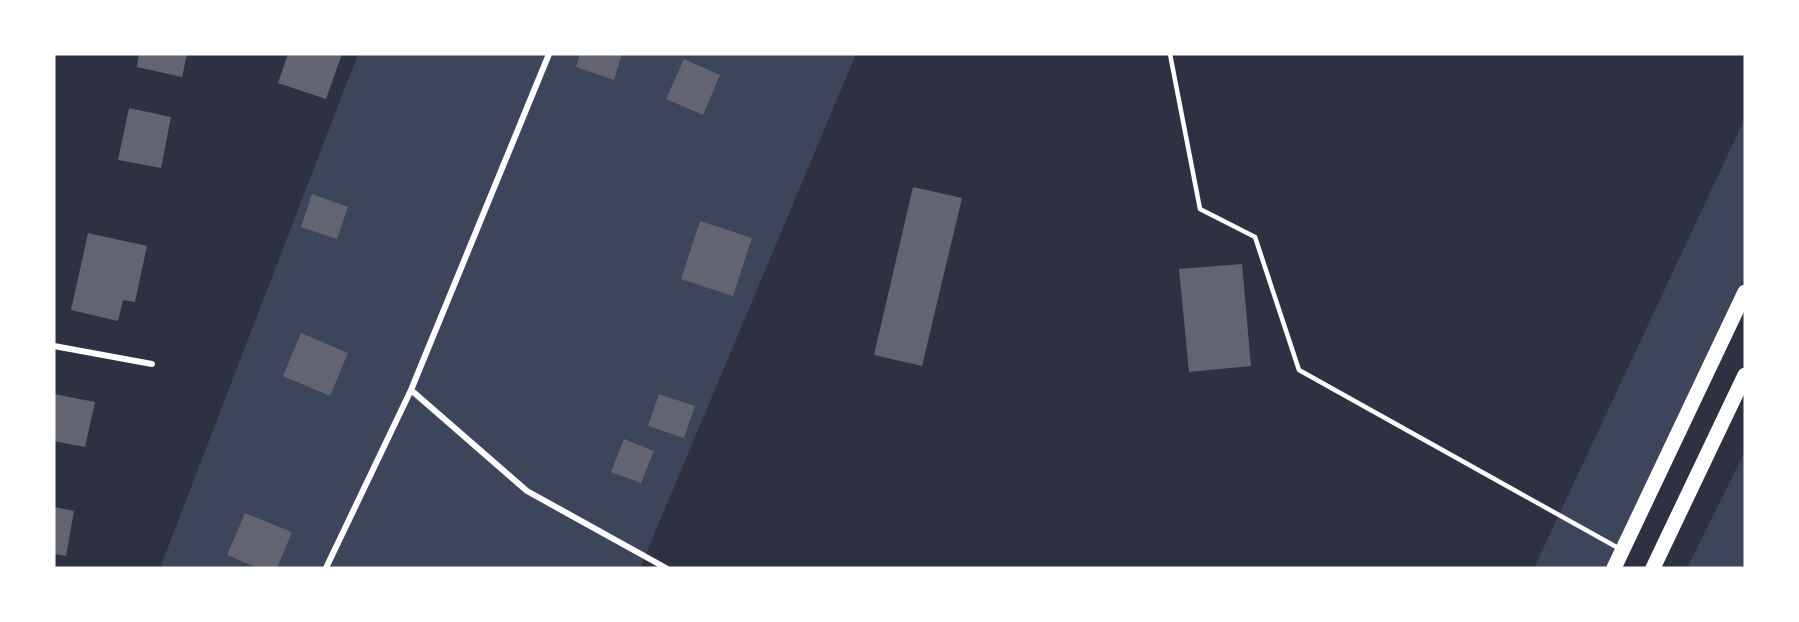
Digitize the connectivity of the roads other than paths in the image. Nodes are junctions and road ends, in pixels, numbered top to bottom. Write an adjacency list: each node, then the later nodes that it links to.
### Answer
1 (549, 54): 7 (street)
2 (1170, 54): 8 (lane)
3 (1745, 292): 8 (main road)
4 (54, 346): 5 (street)
5 (152, 364)
6 (1745, 375): 12 (main road)
7 (411, 390): 9 (street); 10 (street)
8 (1622, 551): 11 (main road)
9 (326, 568)
10 (666, 568)
11 (1614, 568)
12 (1653, 568)

